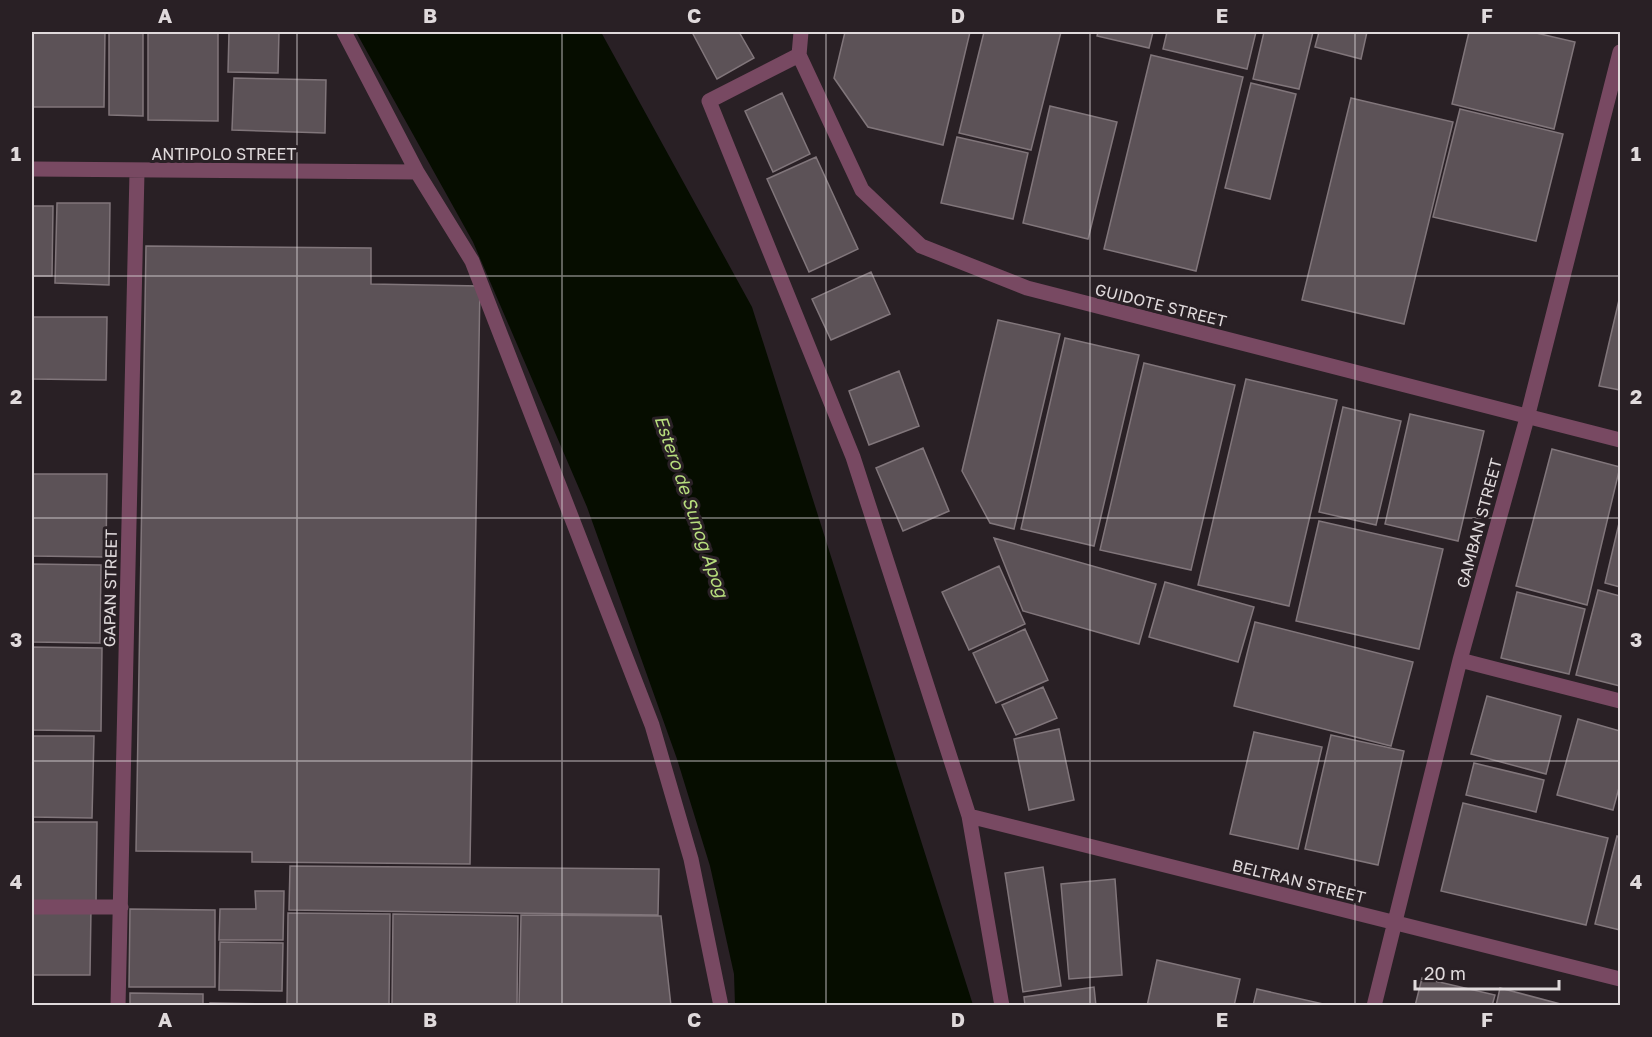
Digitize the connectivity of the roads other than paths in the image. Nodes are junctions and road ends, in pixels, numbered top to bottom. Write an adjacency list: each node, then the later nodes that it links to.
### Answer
1 (344, 32): 7 (street)
2 (801, 32): 4 (street)
3 (1620, 52): 8 (street, GAMBAN STREET)
4 (799, 55): 8 (street, GUIDOTE STREET); 12 (street)
5 (32, 169): 6 (street, ANTIPOLO STREET)
6 (137, 172): 7 (street, ANTIPOLO STREET); 14 (street, GAPAN STREET)
7 (417, 172): 18 (street)
8 (1527, 418): 9 (street, GUIDOTE STREET); 10 (street, GAMBAN STREET)
9 (1620, 440)
10 (1460, 660): 11 (street); 15 (street, GAMBAN STREET)
11 (1620, 701)
12 (969, 816): 15 (street, BELTRAN STREET); 19 (street)
13 (32, 907): 14 (street)
14 (121, 907): 17 (street, GAPAN STREET)
15 (1395, 923): 16 (street, BELTRAN STREET); 20 (street, GAMBAN STREET)
16 (1620, 979)
17 (118, 1005)
18 (721, 1005)
19 (1002, 1005)
20 (1374, 1005)

